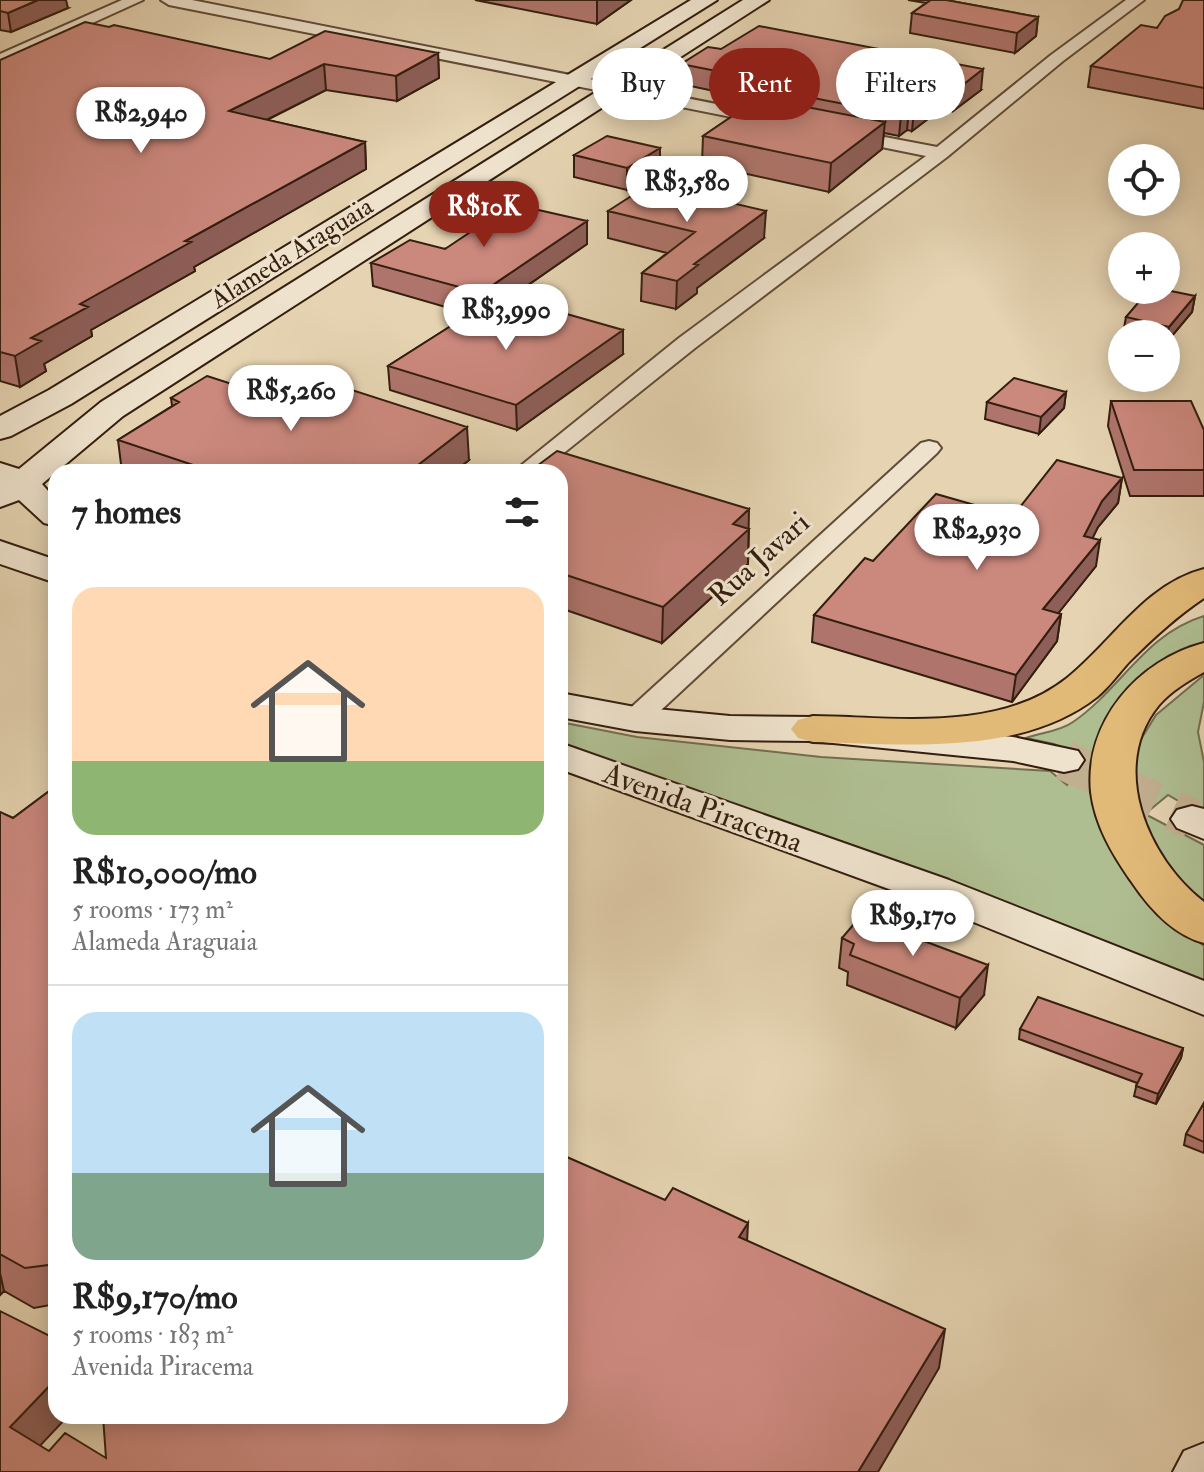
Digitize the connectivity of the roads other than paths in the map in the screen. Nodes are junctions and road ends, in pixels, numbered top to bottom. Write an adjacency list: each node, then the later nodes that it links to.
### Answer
1 (135, 0): 9 (street)
2 (169, 0): 10 (street)
3 (706, 0): 6 (street, Alameda Araguaia)
4 (758, 0): 8 (street, Alameda Araguaia)
5 (1136, 0): 16 (street)
6 (636, 44): 7 (street); 10 (street, Alameda Araguaia)
7 (651, 48)
8 (685, 48)
9 (0, 60)
10 (561, 87): 11 (street); 17 (street, Alameda Araguaia)
11 (592, 89)
12 (693, 105): 14 (street)
13 (592, 106): 18 (street, Alameda Araguaia)
14 (792, 124)
15 (837, 133): 16 (street)
16 (941, 153): 21 (street)
17 (263, 272): 18 (street); 19 (street, Alameda Araguaia)
18 (312, 283): 22 (street, Alameda Araguaia)
19 (0, 429)
20 (929, 448): 29 (street, Rua Javari)
21 (535, 464)
22 (8, 485): 23 (street)
23 (48, 510)
24 (1204, 581): 26 (highway)
25 (1204, 606): 26 (highway)
26 (1144, 627): 30 (highway)
27 (1204, 656): 33 (highway)
28 (568, 706): 29 (street, Avenida Piracema)
29 (635, 719): 30 (street, Avenida Piracema)
30 (813, 729): 32 (street, Avenida Piracema)
31 (568, 758): 34 (street, Avenida Piracema)
32 (1064, 760)
33 (1204, 927)
34 (1204, 999)

